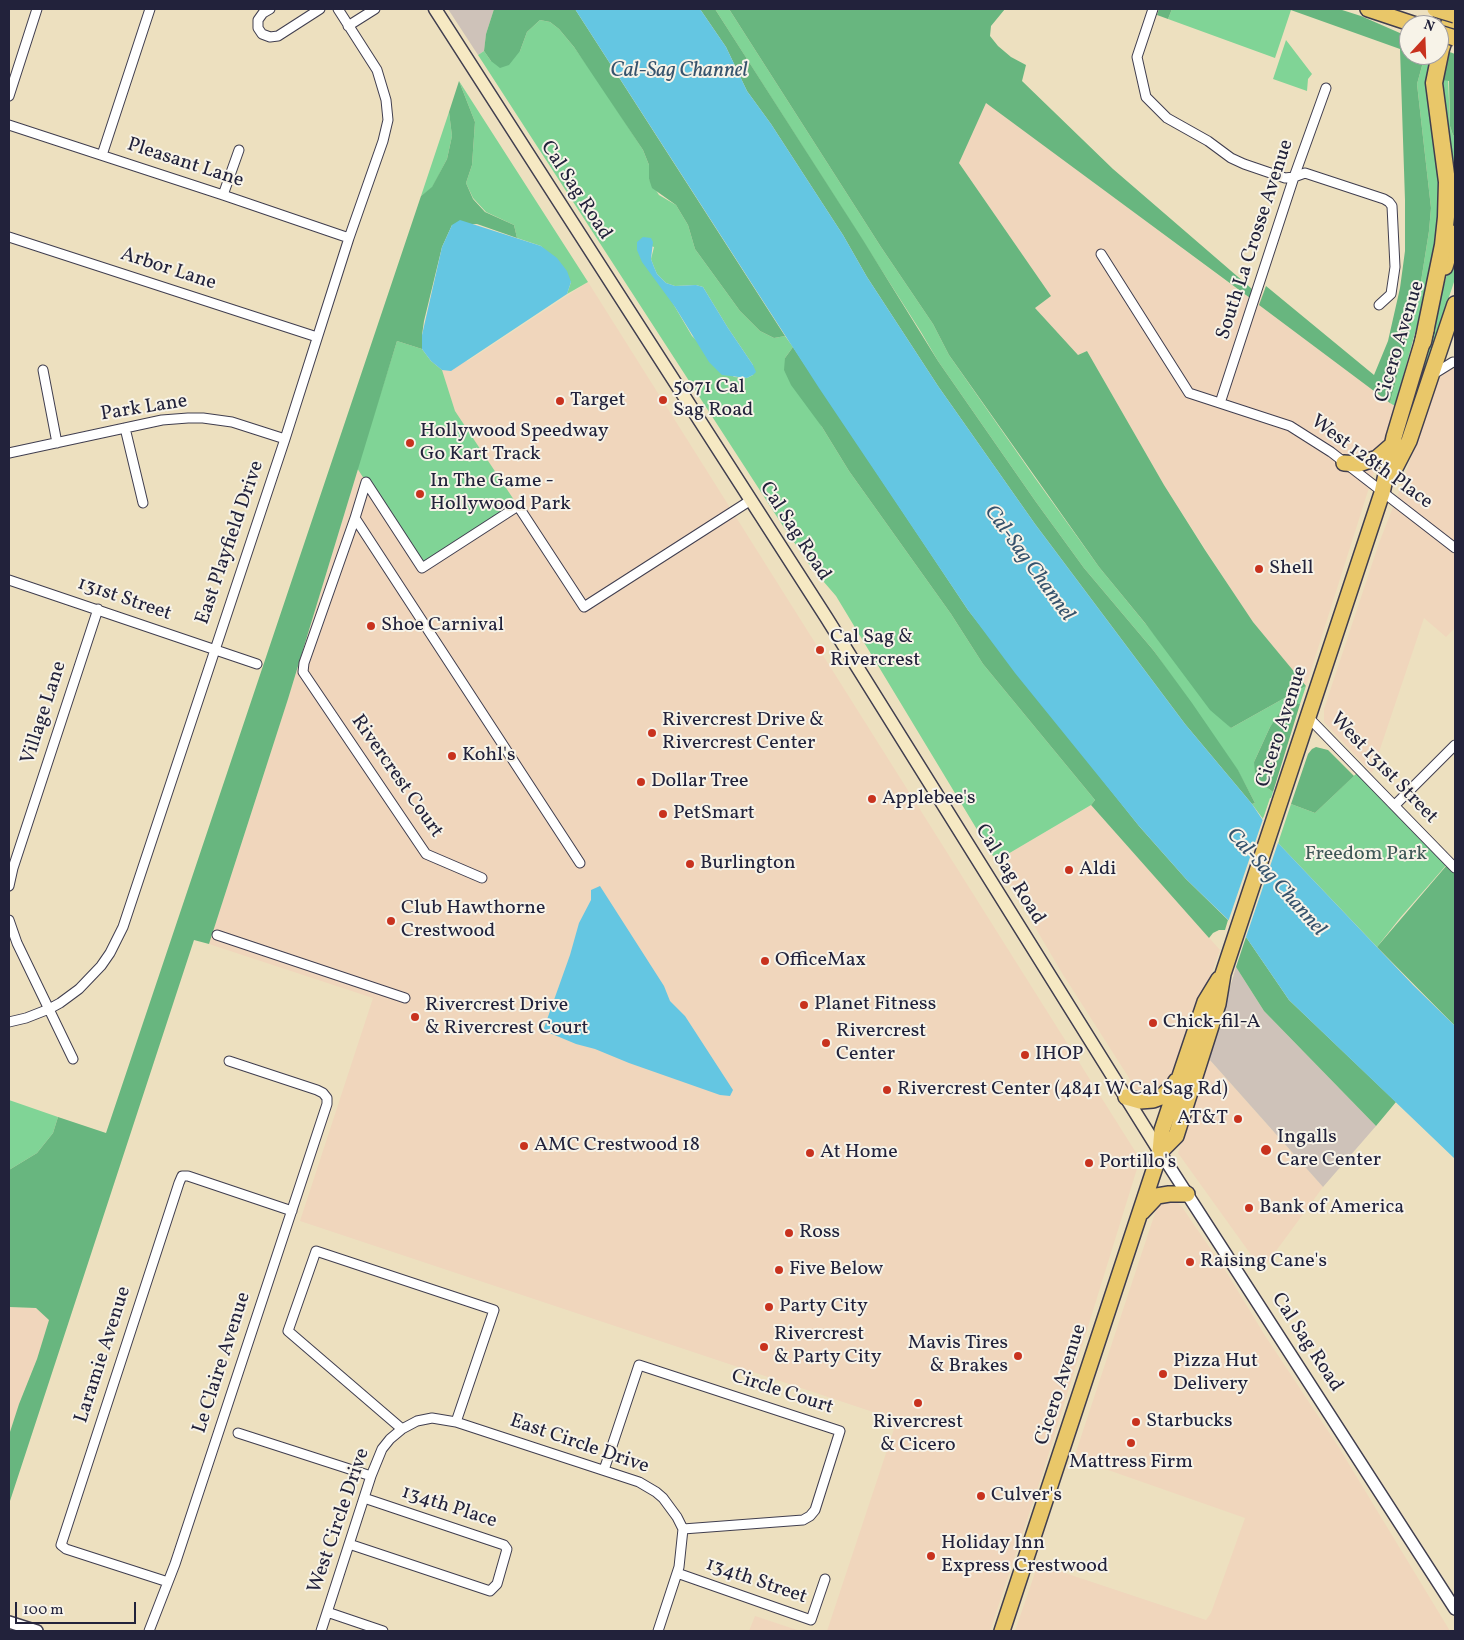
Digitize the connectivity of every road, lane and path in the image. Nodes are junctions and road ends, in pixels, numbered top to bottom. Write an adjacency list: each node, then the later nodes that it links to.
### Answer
1 (37, 9): 16 (street)
2 (150, 9): 19 (street)
3 (270, 9): 4 (street)
4 (320, 9)
5 (338, 9): 14 (street, East Playfield Drive)
6 (375, 9): 14 (street)
7 (435, 9): 42 (main road, Cal Sag Road)
8 (1153, 9): 20 (street)
9 (1368, 9): 13 (main road)
10 (1435, 9): 12 (main road, bridge)
11 (1454, 9): 29 (highway)
12 (1455, 15)
13 (1399, 19)
14 (348, 26): 24 (street, East Playfield Drive)
15 (1326, 88): 20 (street, South La Crosse Avenue)
16 (9, 96)
17 (9, 125): 19 (street, Pleasant Lane)
18 (239, 150): 21 (street)
19 (102, 156): 21 (street, Pleasant Lane)
20 (1294, 177): 27 (street); 34 (street, South La Crosse Avenue)
21 (224, 195): 24 (street, Pleasant Lane)
22 (1455, 233): 29 (main road, Cicero Avenue)
23 (9, 237): 28 (street, Arbor Lane)
24 (349, 238): 28 (street, East Playfield Drive)
25 (1101, 254): 34 (street, West 128th Place)
26 (1455, 304): 30 (main road, Cicero Avenue)
27 (1379, 305)
28 (317, 337): 36 (street, East Playfield Drive)
29 (1422, 342): 38 (main road, Cicero Avenue)
30 (1442, 345): 31 (street); 33 (main road, Cicero Avenue)
31 (1454, 362): 33 (street)
32 (43, 370): 37 (street)
33 (1432, 375): 41 (main road, Cicero Avenue)
34 (1220, 403): 40 (street, West 128th Place)
35 (125, 428): 36 (street, Park Lane); 37 (street, Park Lane); 43 (street)
36 (285, 439): 48 (street, East Playfield Drive)
37 (57, 443): 39 (street, Park Lane)
38 (1392, 445): 40 (main road); 41 (main road, Cicero Avenue)
39 (9, 454)
40 (1344, 463): 41 (street, West 128th Place)
41 (1382, 493): 45 (street, West 128th Place); 50 (main road, Cicero Avenue)
42 (751, 500): 44 (street); 66 (main road, Cal Sag Road)
43 (143, 503)
44 (355, 518): 53 (street); 55 (street, Rivercrest Court)
45 (1455, 548)
46 (9, 580): 47 (street, 131st Street)
47 (98, 609): 48 (street, 131st Street); 56 (street, Village Lane)
48 (214, 649): 49 (street, 131st Street); 61 (street, East Playfield Drive)
49 (257, 664)
50 (1307, 716): 52 (street, West 131st Street); 59 (main road, Cicero Avenue)
51 (1455, 745): 52 (street)
52 (1395, 805): 54 (street, West 131st Street)
53 (580, 863)
54 (1455, 868)
55 (482, 878)
56 (9, 886)
57 (9, 920): 61 (street)
58 (217, 934): 60 (street)
59 (1223, 974): 65 (main road, Cicero Avenue); 67 (main road, Cicero Avenue)
60 (404, 998)
61 (48, 1008): 62 (street, East Playfield Drive); 63 (street)
62 (9, 1022)
63 (73, 1059)
64 (229, 1061): 69 (street, Le Claire Avenue)
65 (1183, 1067): 66 (main road); 67 (main road, Cicero Avenue)
66 (1126, 1097): 67 (main road, Cal Sag Road)
67 (1160, 1152): 68 (street, Cal Sag Road); 70 (main road, Cicero Avenue)
68 (1187, 1194): 70 (main road); 82 (street, Cal Sag Road)
69 (292, 1211): 81 (street, Le Claire Avenue); 81 (street, Laramie Avenue)
70 (1140, 1215): 90 (main road, Cicero Avenue)
71 (456, 1422): 72 (street, East Circle Drive); 72 (street); 74 (street, East Circle Drive)
72 (402, 1429): 75 (street, West Circle Drive)
73 (238, 1433): 75 (street)
74 (604, 1470): 77 (street, East Circle Drive); 77 (street, Circle Court)
75 (371, 1476): 76 (street, West Circle Drive)
76 (364, 1498): 78 (street, West Circle Drive); 78 (street, 134th Place)
77 (683, 1529): 79 (street)
78 (349, 1544): 83 (street, West Circle Drive)
79 (677, 1573): 80 (street, 134th Street); 89 (street)
80 (825, 1579)
81 (168, 1582): 86 (street, Le Claire Avenue)
82 (1455, 1609)
83 (327, 1612): 87 (street, West Circle Drive); 88 (street)
84 (9, 1622): 85 (street)
85 (37, 1631)
86 (150, 1631)
87 (321, 1631)
88 (383, 1631)
89 (658, 1631)
90 (1002, 1631)

